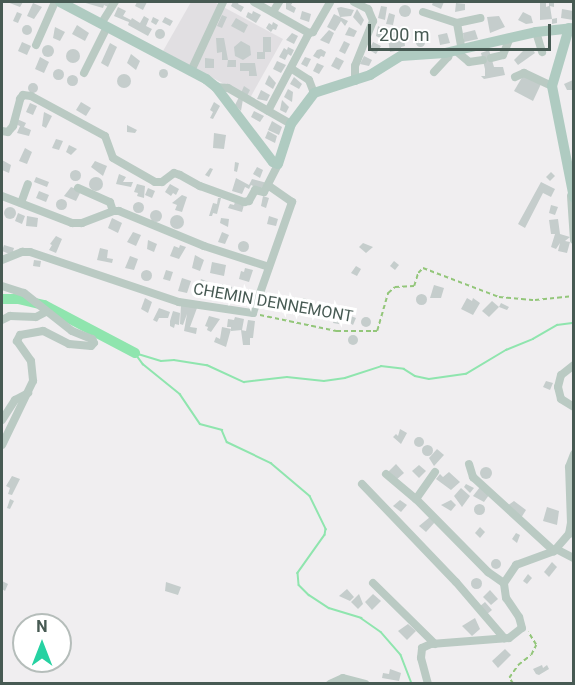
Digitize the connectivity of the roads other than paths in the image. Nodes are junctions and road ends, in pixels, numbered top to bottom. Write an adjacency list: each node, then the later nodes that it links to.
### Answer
1 (55, 2): 18 (street)
2 (60, 2): 13 (main road)
3 (115, 2): 13 (street)
4 (223, 2): 22 (street)
5 (254, 2): 9 (street)
6 (279, 2): 9 (street)
7 (354, 2): 26 (street)
8 (327, 3): 16 (street)
9 (273, 12): 16 (street)
10 (423, 12): 12 (street)
11 (480, 18): 12 (street)
12 (457, 23): 19 (street)
13 (104, 25): 22 (main road); 24 (street)
14 (571, 28): 15 (main road); 27 (main road)
15 (536, 32): 17 (main road); 20 (street)
16 (309, 33): 21 (street)
17 (510, 38): 19 (main road); 19 (street)
18 (36, 45)
19 (456, 51): 23 (street); 26 (main road)
20 (542, 52)
21 (292, 69): 29 (street); 30 (street)
22 (191, 71): 28 (main road)
23 (434, 72)
24 (84, 73)
25 (515, 77): 27 (street)
26 (355, 81): 29 (main road)
27 (552, 86): 38 (main road)
28 (216, 87): 30 (street); 33 (main road)
29 (314, 93): 31 (main road)
30 (268, 111): 31 (street)
31 (291, 124): 33 (main road)
32 (2, 131): 35 (street)
33 (278, 164): 35 (street)
34 (28, 184): 39 (street)
35 (269, 186): 43 (street)
36 (78, 188): 40 (street)
37 (2, 196): 39 (street)
38 (572, 197): 41 (street)
39 (21, 203): 40 (street)
40 (113, 211): 43 (street)
41 (573, 240)
42 (2, 260): 43 (street, CHEMIN DENNEMONT)
43 (269, 267)
44 (2, 286): 45 (street)
45 (42, 310): 46 (street); 48 (street)
46 (2, 320)
47 (573, 365): 49 (street)
48 (28, 393): 50 (street); 51 (street)
49 (573, 407)
50 (2, 420)
51 (2, 445)
52 (573, 454): 58 (street)
53 (469, 464): 58 (street)
54 (435, 472): 57 (street)
55 (386, 474): 57 (street)
56 (362, 484): 62 (street)
57 (416, 499): 61 (street)
58 (555, 550): 59 (street); 61 (street)
59 (573, 558)
60 (373, 583): 63 (street)
61 (504, 583): 62 (street)
62 (504, 638): 63 (street)
63 (435, 644): 66 (street)
64 (330, 684): 65 (street)
65 (364, 684)
66 (428, 684)

